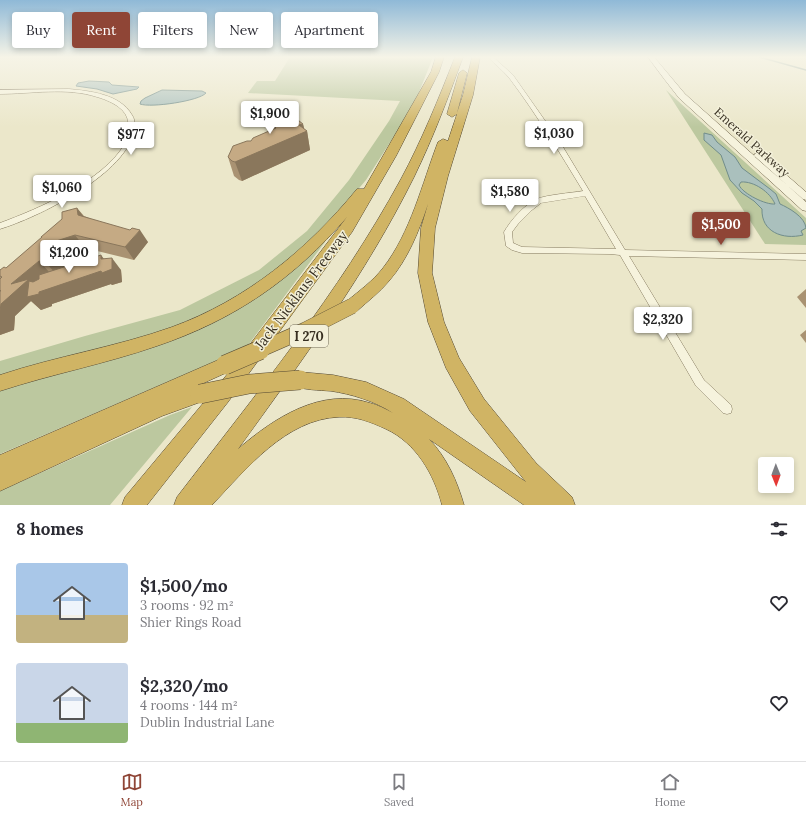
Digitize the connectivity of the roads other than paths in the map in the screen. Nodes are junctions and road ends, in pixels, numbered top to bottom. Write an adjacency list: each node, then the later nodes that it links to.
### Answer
1 (430, 81): 9 (highway, Jack Nicklaus Freeway / I 270)
2 (451, 81): 21 (highway, Jack Nicklaus Freeway / I 270)
3 (462, 81): 18 (highway, bridge)
4 (471, 81): 25 (highway)
5 (514, 81): 10 (street)
6 (668, 81): 12 (main road, Emerald Parkway)
7 (678, 81): 11 (main road, Emerald Parkway)
8 (0, 92): 13 (street)
9 (394, 149): 16 (highway); 20 (highway, Jack Nicklaus Freeway / I 270)
10 (587, 193): 14 (street); 14 (street)
11 (806, 196)
12 (806, 208)
13 (0, 226)
14 (622, 252): 15 (street); 17 (street)
15 (806, 257)
16 (0, 383)
17 (727, 409)
18 (0, 465)
19 (0, 480): 24 (highway, bridge)
20 (133, 505)
21 (185, 505)
22 (198, 505): 23 (highway)
23 (453, 505)
24 (542, 505)
25 (564, 505)

